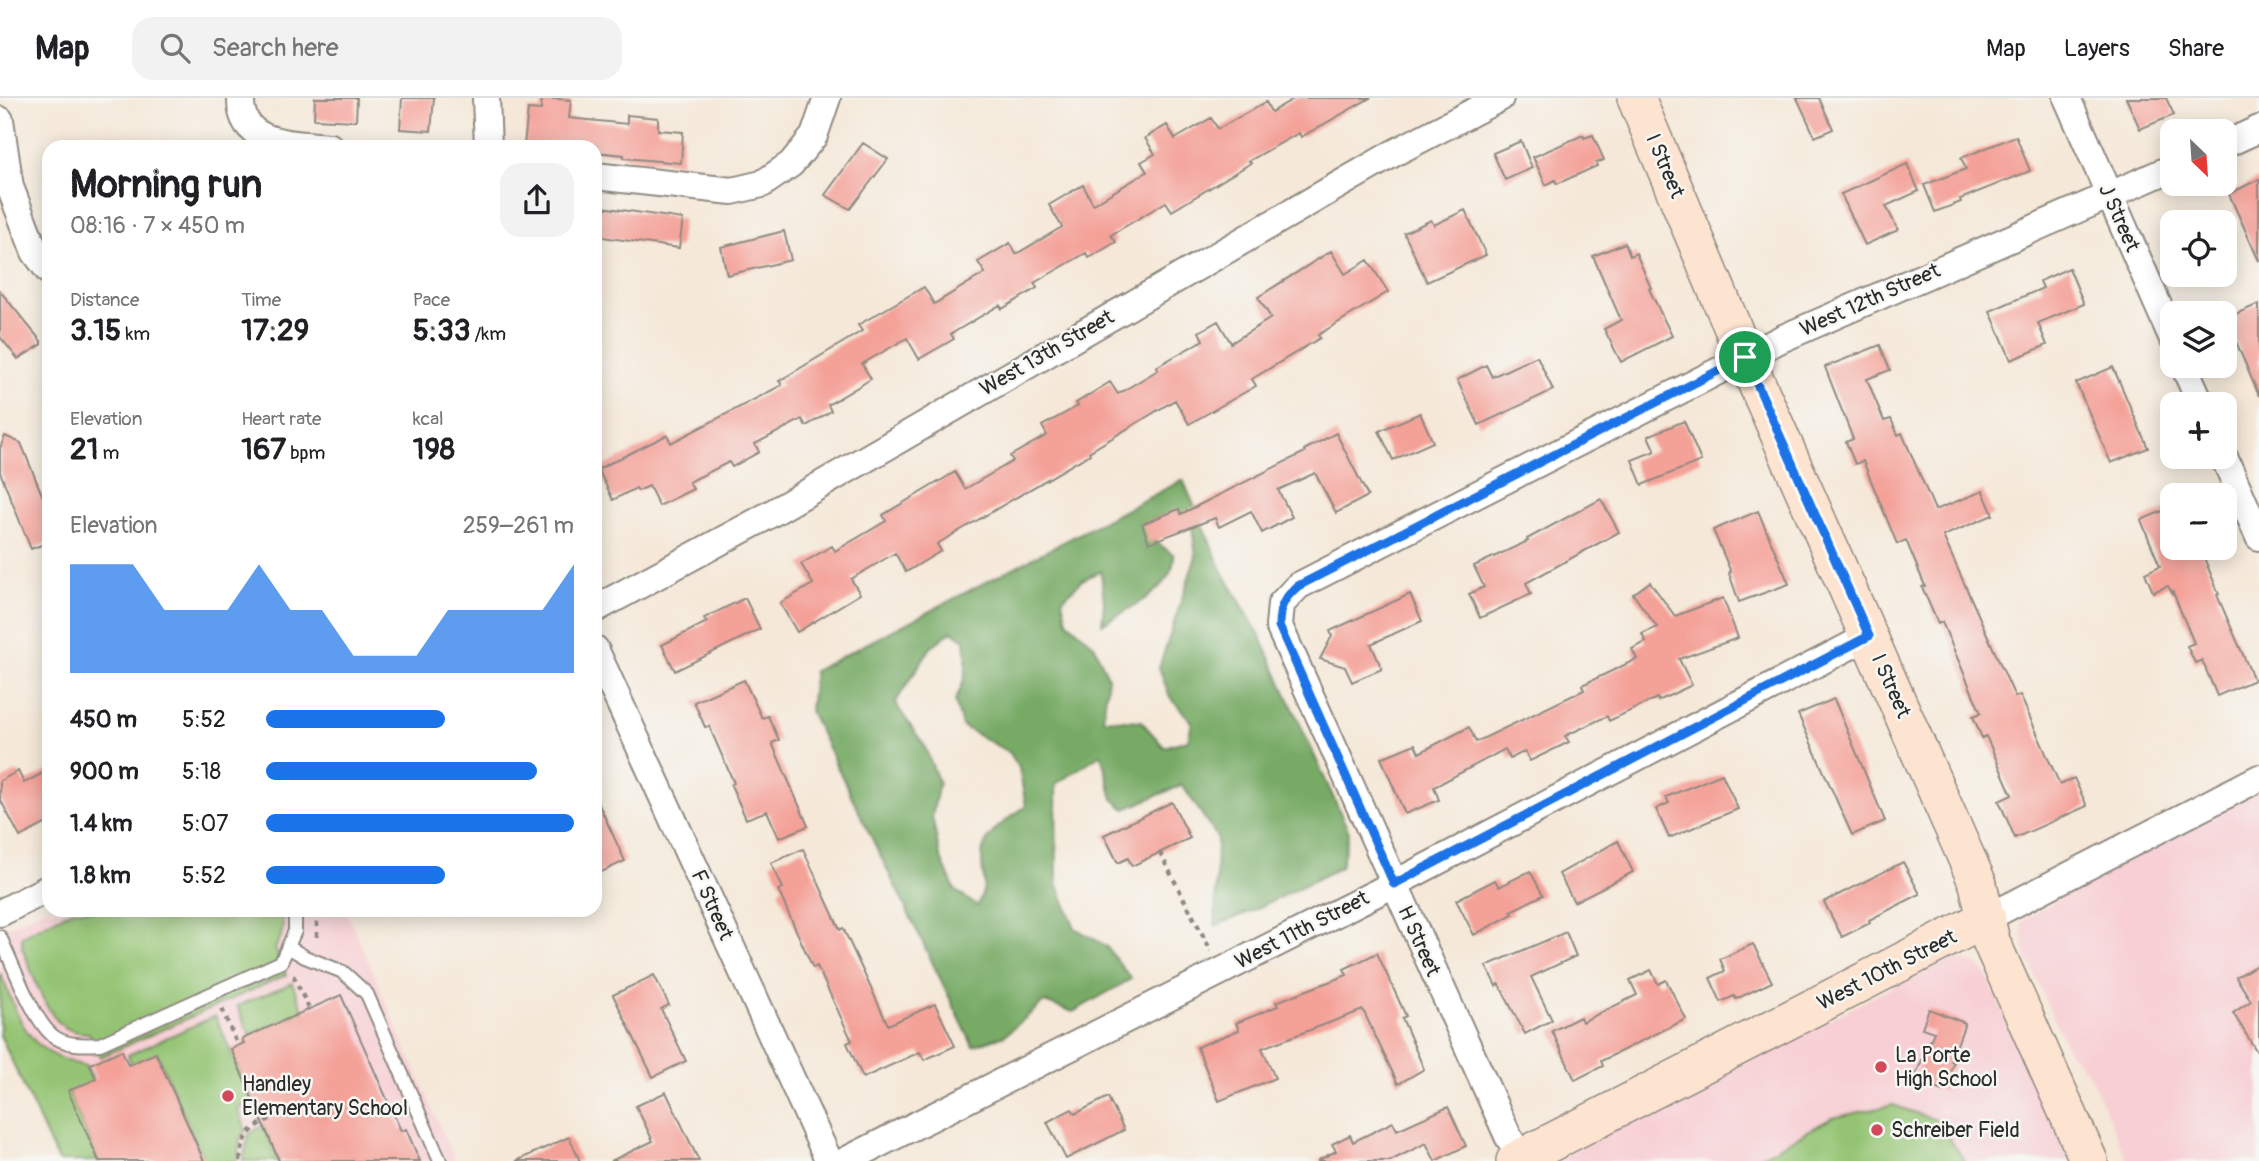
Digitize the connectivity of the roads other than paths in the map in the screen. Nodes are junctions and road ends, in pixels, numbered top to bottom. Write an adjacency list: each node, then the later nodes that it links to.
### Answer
1 (241, 98): 10 (street)
2 (486, 98): 11 (street)
3 (827, 98): 13 (street)
4 (1500, 98): 21 (street, West 13th Street)
5 (1636, 98): 17 (street, I Street)
6 (2067, 98): 14 (street, J Street)
7 (0, 120): 15 (street)
8 (2259, 129): 9 (street)
9 (2237, 139)
10 (269, 140)
11 (488, 140)
12 (2160, 173): 14 (street, West 12th Street)
13 (602, 177)
14 (2110, 195): 16 (street, J Street); 17 (street, West 12th Street)
15 (42, 261)
16 (2160, 310)
17 (1745, 357): 20 (street, West 12th Street); 22 (street, I Street)
18 (2229, 469): 19 (street)
19 (2259, 537)
20 (1282, 604): 25 (street, H Street)
21 (602, 606)
22 (1869, 636): 25 (street, West 11th Street); 29 (street, I Street)
23 (602, 664): 34 (street, F Street)
24 (2259, 778): 29 (street, West 10th Street)
25 (1394, 884): 32 (street, H Street); 35 (street, West 11th Street)
26 (42, 892): 27 (street)
27 (0, 913)
28 (295, 917): 31 (lane)
29 (1987, 918): 32 (street, West 10th Street); 36 (street, I Street)
30 (0, 937): 31 (lane)
31 (288, 947): 33 (lane)
32 (1518, 1159)
33 (440, 1161)
34 (829, 1161)
35 (845, 1161)
36 (2089, 1161)

